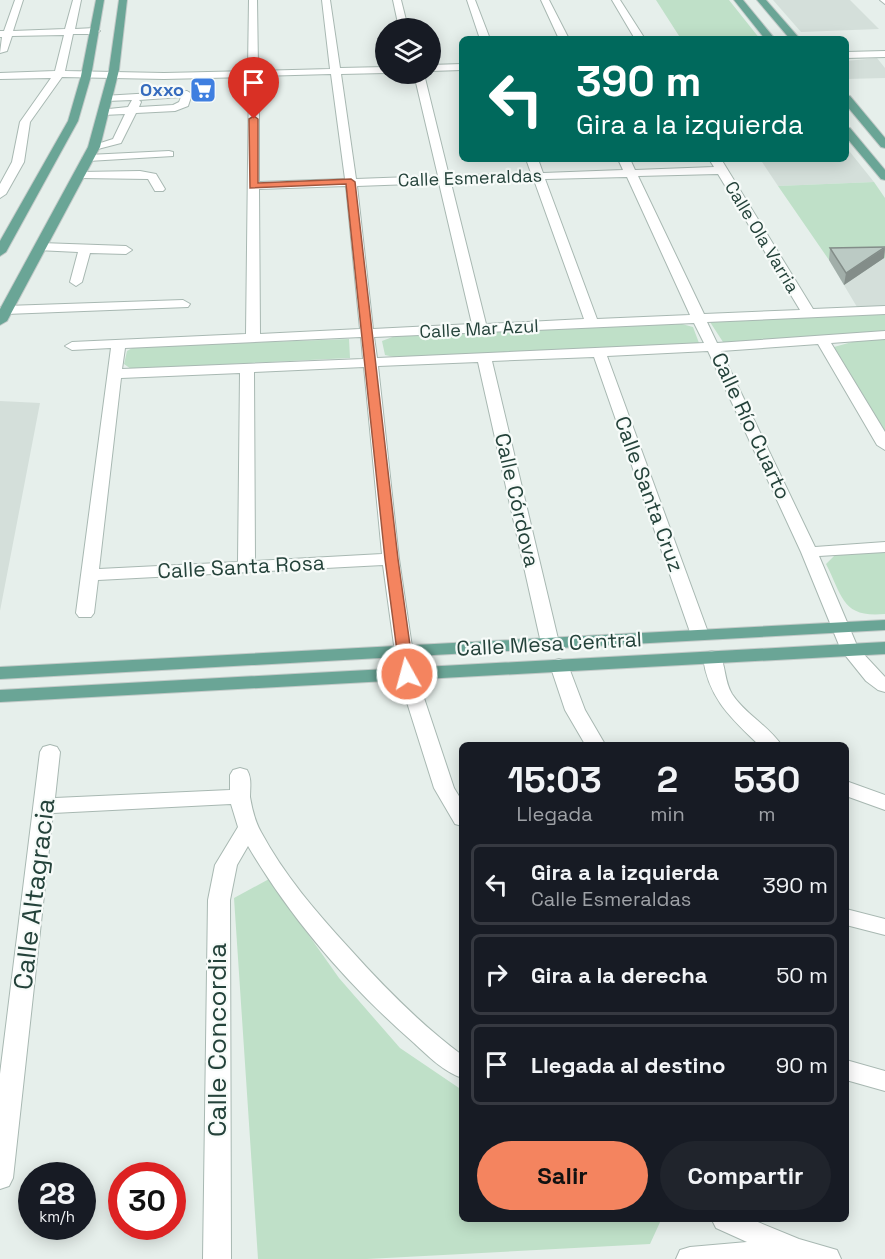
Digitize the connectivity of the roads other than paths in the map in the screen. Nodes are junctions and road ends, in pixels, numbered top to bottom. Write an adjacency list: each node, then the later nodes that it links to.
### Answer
1 (20, 0): 16 (street)
2 (77, 0): 15 (street)
3 (100, 0): 14 (main road)
4 (123, 0): 39 (main road)
5 (254, 0): 36 (street)
6 (326, 0): 33 (street)
7 (398, 0): 13 (street)
8 (471, 0): 17 (street)
9 (545, 0): 18 (street)
10 (616, 0): 19 (street)
11 (738, 0): 20 (main road)
12 (761, 0): 21 (main road)
13 (402, 18)
14 (95, 31): 15 (street); 38 (main road)
15 (70, 32): 16 (street); 41 (street)
16 (4, 34): 24 (street)
17 (484, 36)
18 (563, 36)
19 (638, 36)
20 (768, 36)
21 (792, 36)
22 (885, 48): 23 (street)
23 (849, 49)
24 (2, 51)
25 (885, 54): 27 (street)
26 (849, 55): 27 (street)
27 (861, 55): 31 (street)
28 (459, 61): 29 (street)
29 (441, 62)
30 (375, 65): 33 (street)
31 (849, 66)
32 (459, 67): 34 (street)
33 (335, 68): 35 (street); 36 (street); 62 (street)
34 (441, 68)
35 (375, 70)
36 (254, 71): 37 (street); 63 (street)
37 (195, 72): 40 (street); 44 (street)
38 (86, 73): 39 (street); 41 (street); 69 (main road)
39 (113, 73): 40 (street); 46 (main road)
40 (147, 73): 45 (street)
41 (58, 74): 42 (street); 65 (street)
42 (0, 76)
43 (420, 84): 61 (street)
44 (187, 94): 45 (street); 48 (street)
45 (138, 97): 46 (street); 48 (street)
46 (107, 98): 49 (main road)
47 (849, 102): 51 (main road)
48 (133, 111): 49 (street); 52 (street)
49 (103, 112): 52 (main road)
50 (849, 134): 60 (main road)
51 (885, 145)
52 (94, 147): 54 (main road)
53 (169, 154): 54 (street)
54 (88, 158): 58 (main road)
55 (533, 162): 59 (street)
56 (719, 164): 57 (street, Calle Esmeraldas); 73 (street, Calle Ola Varria)
57 (628, 166): 59 (street, Calle Esmeraldas); 75 (street, Calle Río Cuarto)
58 (80, 175): 64 (street); 66 (main road)
59 (538, 176): 61 (street, Calle Esmeraldas); 76 (street)
60 (885, 177)
61 (444, 179): 62 (street, Calle Esmeraldas); 77 (street)
62 (351, 182): 63 (street, Calle Esmeraldas); 78 (street)
63 (253, 186): 80 (street)
64 (159, 189)
65 (0, 194)
66 (41, 247): 67 (street); 74 (main road)
67 (85, 249): 68 (street); 70 (street)
68 (126, 250)
69 (0, 252)
70 (75, 282)
71 (183, 304): 74 (street)
72 (885, 310): 73 (street, Calle Mar Azul)
73 (809, 314): 75 (street, Calle Mar Azul)
74 (3, 315)
75 (701, 319): 76 (street, Calle Mar Azul); 84 (street, Calle Río Cuarto)
76 (592, 324): 77 (street, Calle Mar Azul)
77 (480, 328): 78 (street, Calle Mar Azul)
78 (367, 334): 80 (street, Calle Mar Azul); 87 (street)
79 (885, 335): 81 (street, Calle Mar Azul)
80 (253, 339): 82 (street, Calle Mar Azul)
81 (823, 341): 84 (street, Calle Mar Azul); 90 (street)
82 (118, 345): 83 (street, Calle Mar Azul); 89 (street)
83 (72, 346)
84 (714, 347): 85 (street, Calle Mar Azul); 92 (street, Calle Río Cuarto)
85 (598, 352): 86 (street, Calle Mar Azul); 99 (street, Calle Santa Cruz)
86 (484, 357): 87 (street, Calle Mar Azul); 100 (street, Calle Córdova)
87 (370, 363): 88 (street, Calle Mar Azul); 93 (street)
88 (247, 368): 89 (street, Calle Mar Azul); 94 (street)
89 (115, 374): 95 (street)
90 (885, 445)
91 (885, 547): 92 (street)
92 (809, 552): 98 (street, Calle Río Cuarto)
93 (392, 559): 94 (street, Calle Santa Rosa); 103 (street)
94 (246, 565): 95 (street, Calle Santa Rosa)
95 (90, 575): 96 (street)
96 (85, 613)
97 (885, 625): 98 (main road, Calle Mesa Central)
98 (840, 628): 99 (main road, Calle Mesa Central); 102 (street, Calle Río Cuarto)
99 (700, 635): 100 (main road, Calle Mesa Central)
100 (550, 643): 103 (main road, Calle Mesa Central)
101 (885, 648): 102 (main road, Calle Mesa Central)
102 (850, 650): 104 (main road, Calle Mesa Central); 108 (street, Calle Río Cuarto)
103 (404, 651): 106 (main road, Calle Mesa Central); 107 (street)
104 (712, 657): 105 (main road, Calle Mesa Central); 111 (street)
105 (559, 666): 107 (main road, Calle Mesa Central); 110 (street)
106 (0, 673)
107 (407, 674): 109 (main road, Calle Mesa Central); 116 (street)
108 (885, 686)
109 (0, 696)
110 (594, 742)
111 (768, 742)
112 (50, 752): 115 (street, Calle Altagracia)
113 (849, 789): 114 (street)
114 (885, 803)
115 (44, 806): 117 (street); 123 (street, Calle Altagracia)
116 (459, 814)
117 (248, 828): 120 (street); 126 (street, Calle Concordia)
118 (849, 918): 119 (street)
119 (885, 927)
120 (459, 1066)
121 (849, 1071): 122 (street)
122 (885, 1080)
123 (0, 1178)
124 (730, 1222): 125 (street)
125 (796, 1250): 127 (street); 128 (street)
126 (217, 1259)
127 (690, 1259)
128 (827, 1259)

